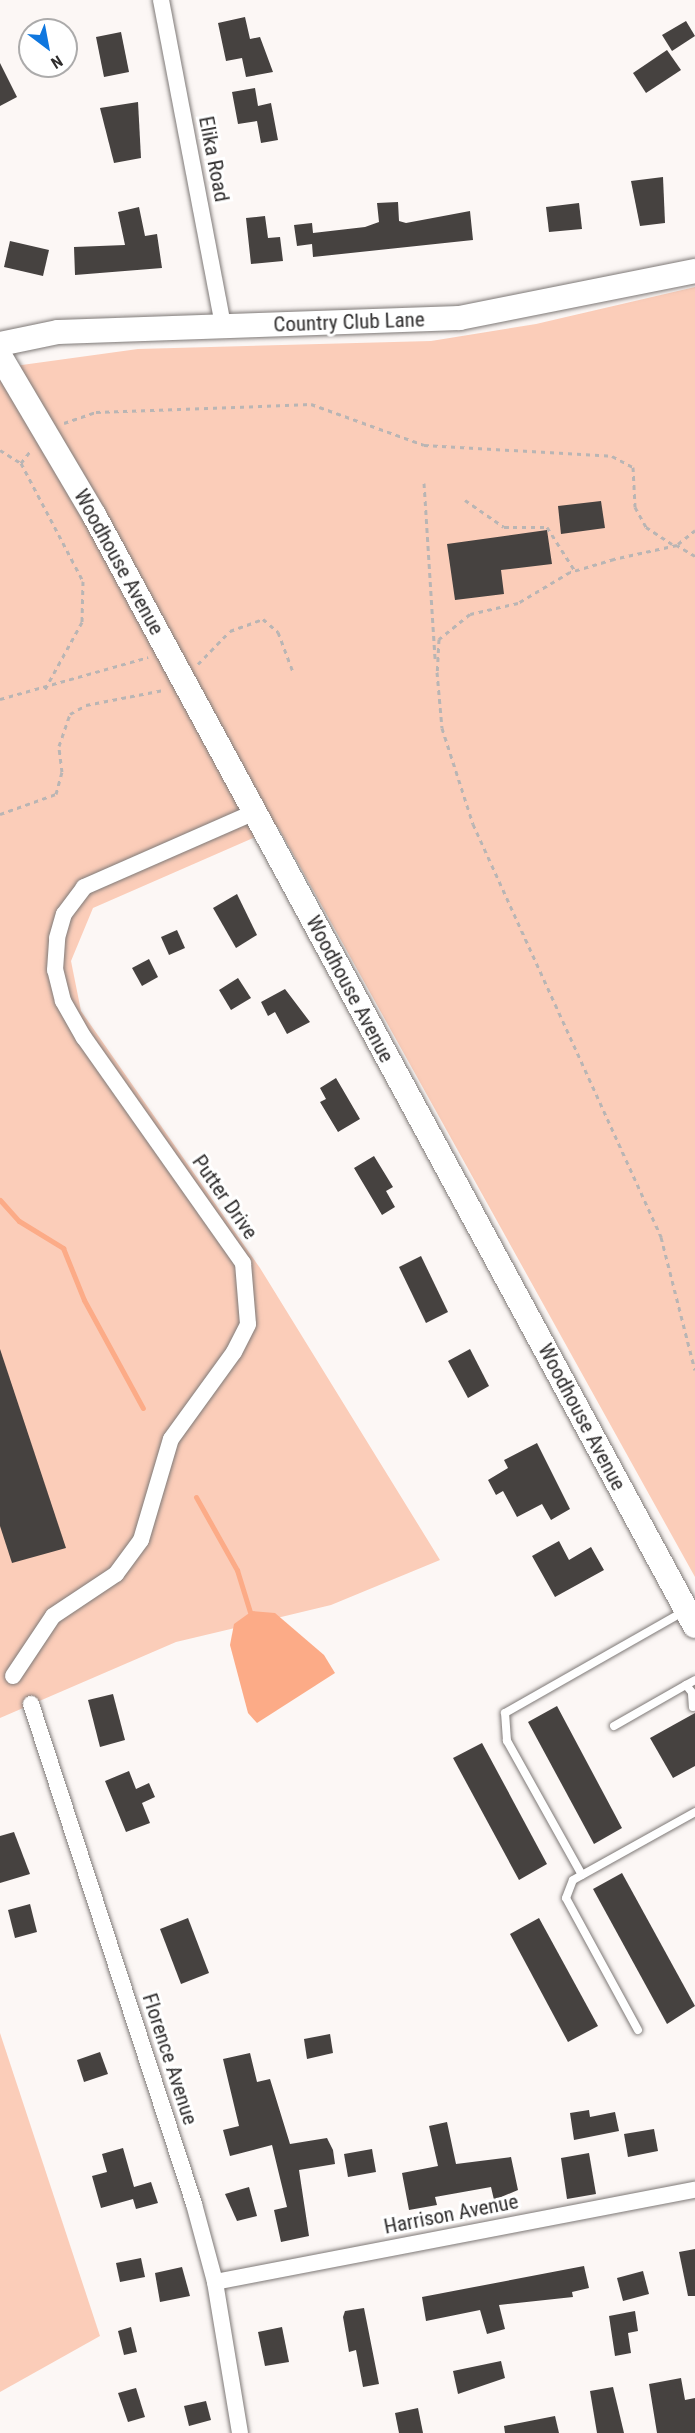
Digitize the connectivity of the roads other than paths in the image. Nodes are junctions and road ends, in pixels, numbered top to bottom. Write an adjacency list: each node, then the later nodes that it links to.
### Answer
1 (160, 0): 3 (street, Elika Road)
2 (695, 271): 3 (main road, Country Club Lane)
3 (223, 326): 4 (main road, Country Club Lane)
4 (0, 344)
5 (0, 356): 6 (main road, Woodhouse Avenue)
6 (255, 812): 7 (main road, Woodhouse Avenue); 8 (street, Putter Drive)
7 (691, 1618): 16 (lane)
8 (12, 1676)
9 (695, 1680): 10 (lane)
10 (686, 1685): 11 (lane); 14 (lane)
11 (693, 1695): 13 (lane)
12 (31, 1704): 19 (street, Florence Avenue)
13 (693, 1707)
14 (614, 1726)
15 (695, 1812): 16 (lane)
16 (582, 1875): 17 (lane)
17 (638, 2030)
18 (695, 2190): 19 (street, Harrison Avenue)
19 (215, 2282): 20 (street, Florence Avenue)
20 (240, 2433)

